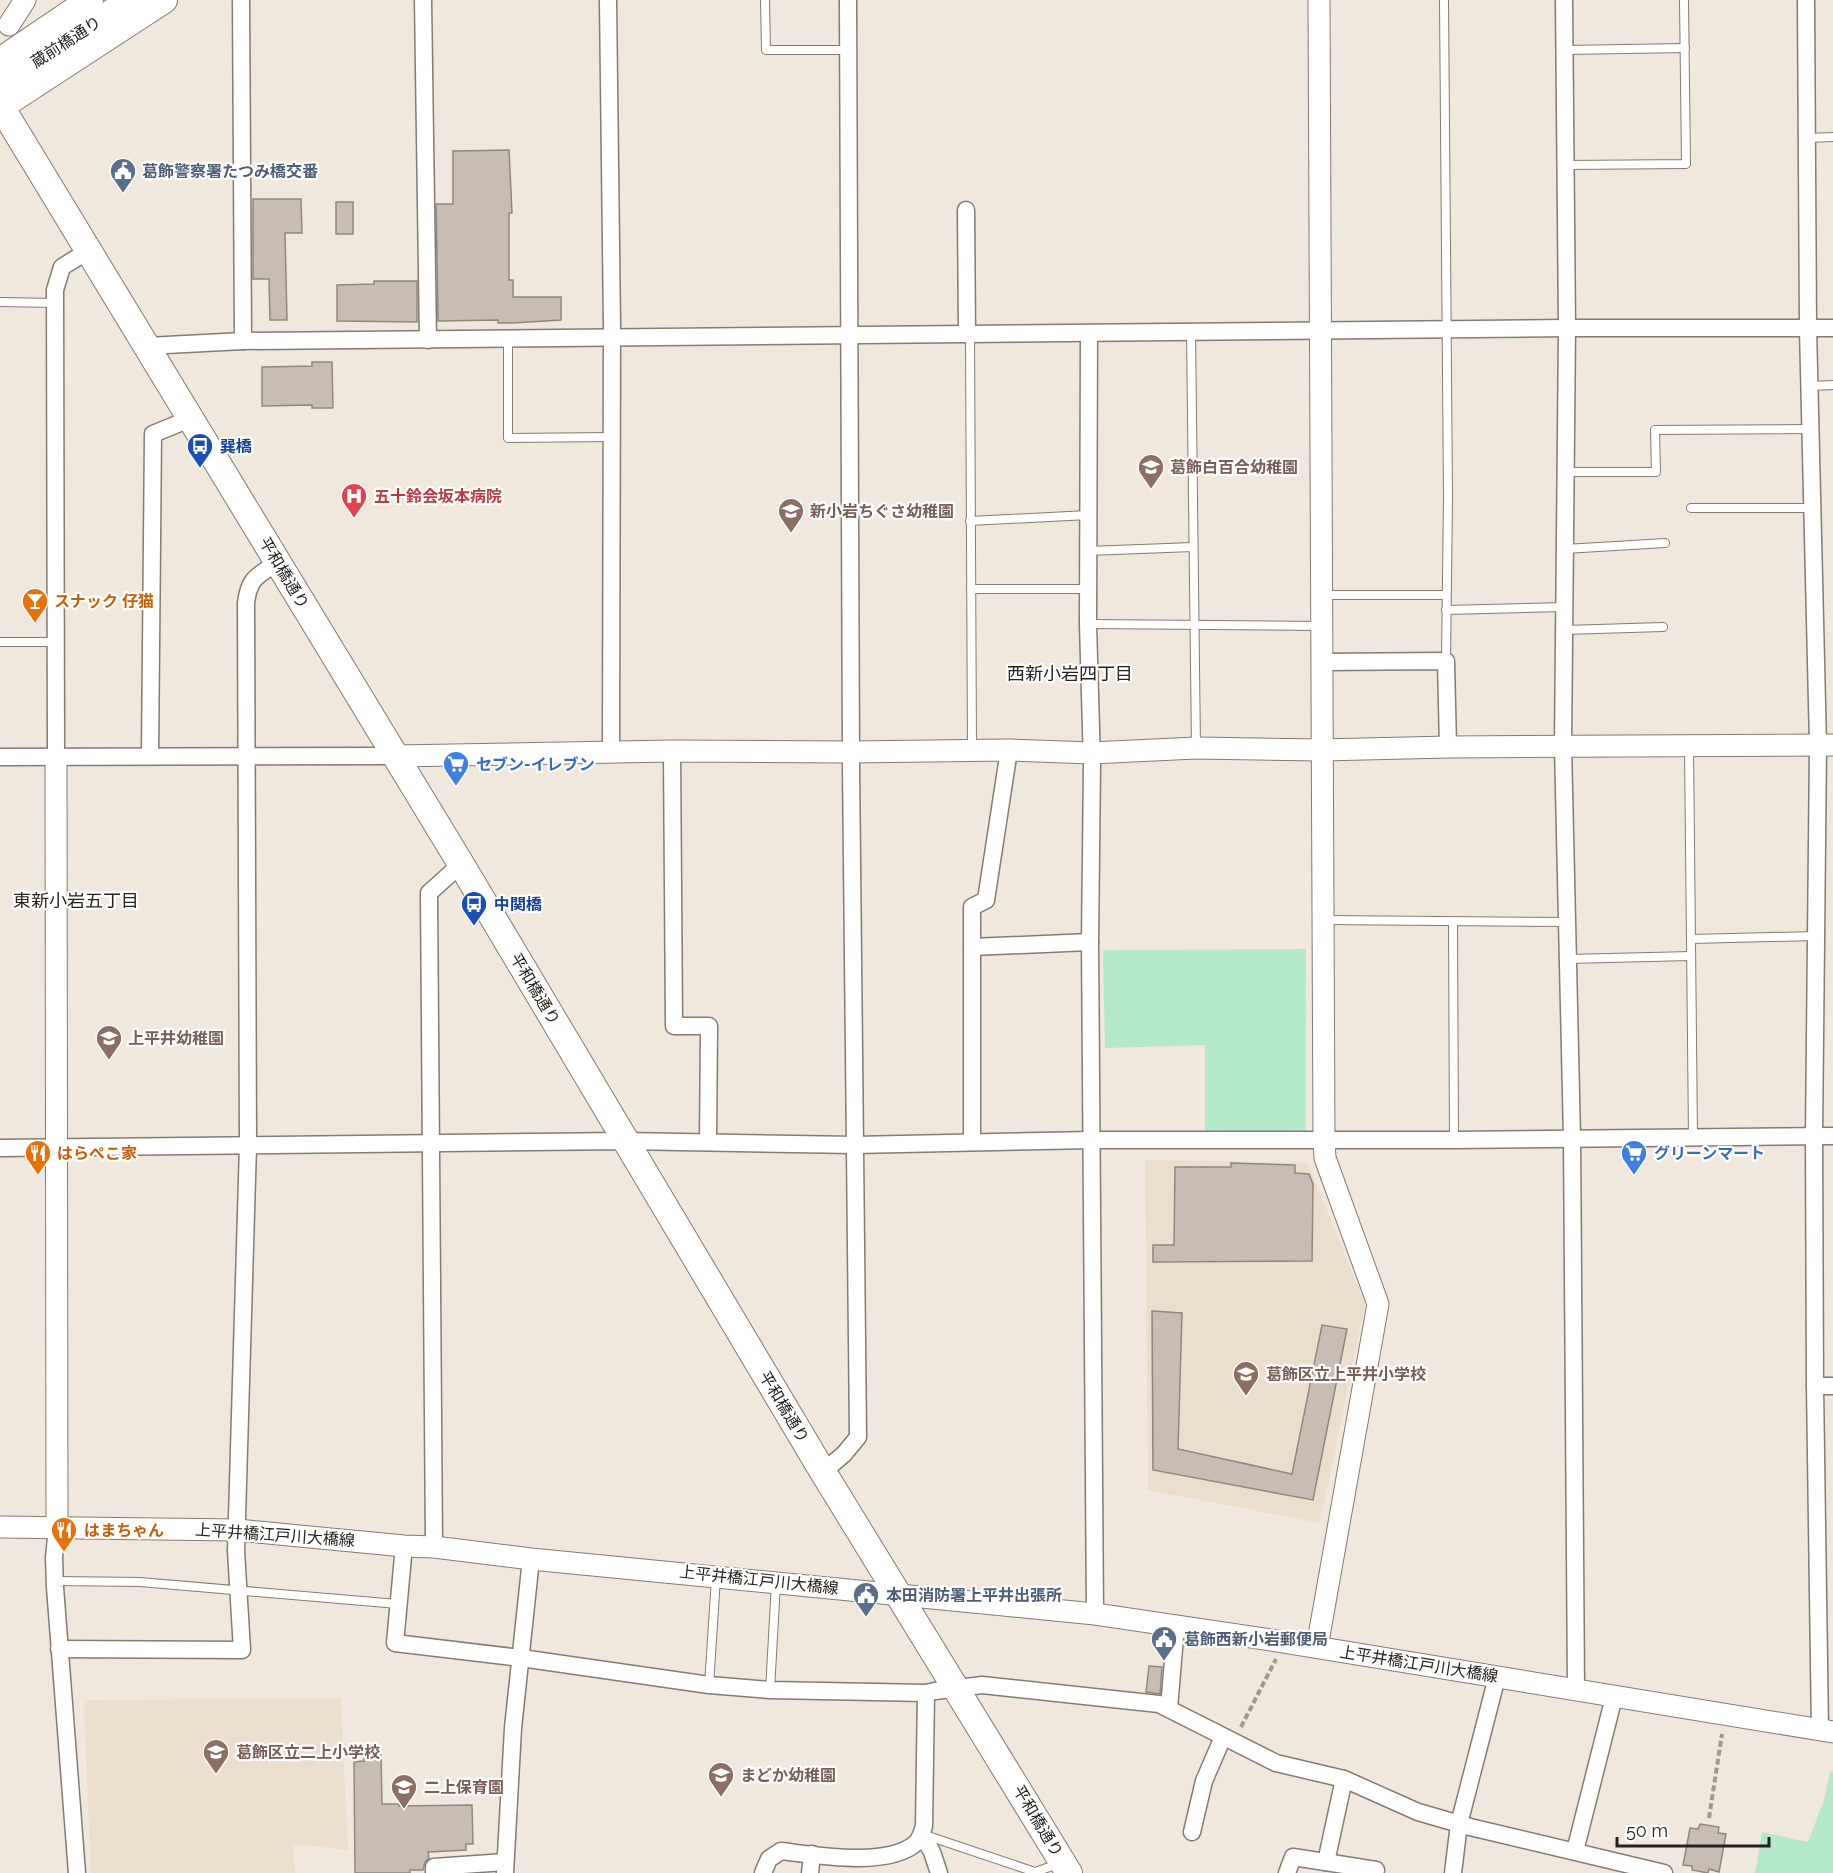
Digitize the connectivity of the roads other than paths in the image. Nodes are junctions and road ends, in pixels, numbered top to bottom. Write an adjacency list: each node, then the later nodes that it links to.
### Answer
1 (25, 0): 15 (street)
2 (90, 0): 19 (main road)
3 (131, 0): 20 (main road, 蔵前橋通り)
4 (164, 0): 21 (main road)
5 (241, 0): 41 (street)
6 (423, 0): 40 (street)
7 (608, 0): 38 (street)
8 (765, 0): 17 (lane)
9 (848, 0): 17 (street)
10 (1319, 0): 33 (street)
11 (1444, 0): 32 (lane)
12 (1564, 0): 18 (street)
13 (1684, 0): 16 (lane)
14 (1806, 0): 23 (street)
15 (9, 25)
16 (1685, 48): 18 (lane); 24 (lane)
17 (849, 50): 37 (street)
18 (1565, 50): 24 (street)
19 (0, 61)
20 (0, 84)
21 (0, 106): 26 (main road, 平和橋通り)
22 (1833, 137): 23 (lane)
23 (1807, 138): 30 (street)
24 (1566, 165): 29 (street)
25 (966, 210): 36 (street)
26 (88, 251): 28 (street); 42 (main road, 平和橋通り)
27 (0, 302): 28 (lane)
28 (54, 303): 70 (street)
29 (1567, 328): 30 (street); 32 (street); 48 (street)
30 (1808, 328): 31 (street); 44 (street)
31 (1833, 328)
32 (1447, 330): 33 (street); 61 (lane)
33 (1320, 331): 34 (street); 60 (street)
34 (1191, 332): 35 (street); 54 (lane)
35 (1089, 333): 36 (street); 51 (street)
36 (968, 334): 37 (street); 52 (lane)
37 (849, 335): 38 (street); 83 (street)
38 (612, 338): 39 (street); 47 (street)
39 (508, 339): 40 (street); 47 (lane)
40 (428, 340): 41 (street)
41 (243, 341): 42 (street)
42 (147, 346): 45 (main road, 平和橋通り)
43 (1833, 385): 44 (lane)
44 (1810, 386): 46 (street)
45 (192, 418): 57 (main road, 平和橋通り); 85 (street)
46 (1811, 429): 48 (lane); 50 (street)
47 (611, 437): 81 (street)
48 (1566, 472): 55 (street)
49 (1691, 508): 50 (lane)
50 (1813, 508): 73 (street)
51 (1088, 515): 52 (lane); 56 (street)
52 (970, 521): 58 (lane)
53 (1665, 543): 55 (lane)
54 (1193, 547): 56 (lane); 64 (lane)
55 (1565, 549): 62 (street)
56 (1088, 551): 59 (street)
57 (278, 562): 87 (main road, 平和橋通り); 89 (street)
58 (971, 589): 59 (lane); 78 (lane)
59 (1088, 589): 65 (street)
60 (1320, 595): 61 (lane); 66 (street)
61 (1446, 595): 63 (lane)
62 (1564, 607): 63 (lane); 68 (street)
63 (1446, 610): 71 (lane)
64 (1193, 623): 65 (lane); 66 (lane); 77 (lane)
65 (1088, 624): 84 (street)
66 (1320, 626): 72 (street)
67 (1663, 627): 68 (lane)
68 (1564, 630): 74 (street)
69 (0, 642): 70 (lane)
70 (56, 642): 86 (street)
71 (1446, 661): 72 (street); 76 (street)
72 (1321, 663): 80 (street)
73 (1826, 745): 75 (street); 94 (street)
74 (1563, 746): 75 (street); 76 (street); 93 (street)
75 (1689, 746): 95 (lane)
76 (1448, 747): 80 (street)
77 (1196, 748): 80 (street); 84 (street)
78 (972, 750): 79 (street); 83 (street)
79 (1009, 750): 84 (street); 97 (street)
80 (1322, 750): 91 (street)
81 (611, 751): 82 (street); 87 (street)
82 (672, 751): 83 (street); 108 (street)
83 (851, 752): 111 (street)
84 (1091, 753): 96 (street)
85 (150, 755): 86 (street); 89 (street)
86 (56, 756): 88 (street); 113 (street)
87 (395, 756): 89 (street); 90 (main road, 平和橋通り)
88 (0, 757)
89 (248, 757): 112 (street)
90 (460, 864): 107 (main road, 平和橋通り); 110 (street)
91 (1323, 920): 92 (lane); 104 (street)
92 (1453, 922): 93 (lane); 106 (lane)
93 (1567, 922): 99 (street)
94 (1816, 936): 95 (lane); 100 (street)
95 (1691, 939): 98 (lane)
96 (1090, 942): 97 (street); 105 (street)
97 (972, 946): 109 (street)
98 (1691, 956): 99 (lane); 102 (lane)
99 (1568, 959): 103 (street)
100 (1814, 1136): 101 (street); 102 (street); 115 (street)
101 (1833, 1136)
102 (1693, 1137): 103 (street)
103 (1572, 1138): 106 (street); 139 (street)
104 (1324, 1139): 105 (street); 106 (street); 132 (street)
105 (1092, 1140): 109 (street); 130 (street)
106 (1454, 1140)
107 (625, 1141): 108 (street); 110 (street); 117 (main road, 平和橋通り)
108 (708, 1142): 111 (street)
109 (972, 1142): 111 (street)
110 (430, 1144): 112 (street); 122 (street)
111 (855, 1144): 117 (street)
112 (248, 1145): 113 (street); 120 (street)
113 (57, 1147): 114 (street); 119 (street)
114 (0, 1148)
115 (1815, 1386): 116 (street); 143 (street)
116 (1833, 1386)
117 (824, 1472): 128 (main road, 平和橋通り)
118 (0, 1527): 119 (street, 上平井橋江戸川大橋線)
119 (57, 1527): 120 (street, 上平井橋江戸川大橋線); 125 (street)
120 (237, 1530): 121 (street, 上平井橋江戸川大橋線); 127 (street)
121 (404, 1546): 122 (street, 上平井橋江戸川大橋線); 129 (street)
122 (434, 1546): 123 (street, 上平井橋江戸川大橋線)
123 (531, 1559): 124 (street, 上平井橋江戸川大橋線); 134 (street)
124 (716, 1576): 126 (street, 上平井橋江戸川大橋線); 136 (lane)
125 (55, 1581): 127 (lane); 133 (street)
126 (776, 1582): 128 (street, 上平井橋江戸川大橋線); 138 (lane)
127 (238, 1589): 129 (lane); 133 (street)
128 (899, 1594): 130 (street, 上平井橋江戸川大橋線); 137 (main road, 平和橋通り)
129 (398, 1604): 134 (street)
130 (1095, 1614): 131 (street, 上平井橋江戸川大橋線)
131 (1176, 1625): 132 (street, 上平井橋江戸川大橋線); 142 (street)
132 (1317, 1647): 135 (street, 上平井橋江戸川大橋線)
133 (59, 1649): 156 (street)
134 (521, 1658): 136 (street); 152 (street)
135 (1497, 1677): 139 (street, 上平井橋江戸川大橋線); 146 (street)
136 (709, 1685): 138 (street)
137 (957, 1688): 140 (street); 142 (street); 153 (main road, 平和橋通り)
138 (770, 1690): 140 (street)
139 (1576, 1690): 141 (street, 上平井橋江戸川大橋線)
140 (926, 1694): 148 (street)
141 (1614, 1697): 143 (street, 上平井橋江戸川大橋線); 149 (street)
142 (1169, 1708): 144 (street)
143 (1826, 1731)
144 (1228, 1740): 145 (street); 147 (street)
145 (1344, 1779): 146 (street); 151 (street)
146 (1459, 1824): 149 (street); 162 (street)
147 (1192, 1832)
148 (922, 1834): 150 (street); 155 (lane); 160 (street)
149 (1575, 1851): 163 (street)
150 (812, 1854): 158 (street); 159 (street)
151 (1326, 1862): 154 (street); 161 (street)
152 (505, 1867): 157 (street)
153 (1066, 1868): 155 (lane)
154 (1376, 1870)
155 (1035, 1872)
156 (77, 1873)
157 (434, 1873)
158 (763, 1873)
159 (810, 1873)
160 (939, 1873)
161 (1287, 1873)
162 (1453, 1873)
163 (1664, 1873)

